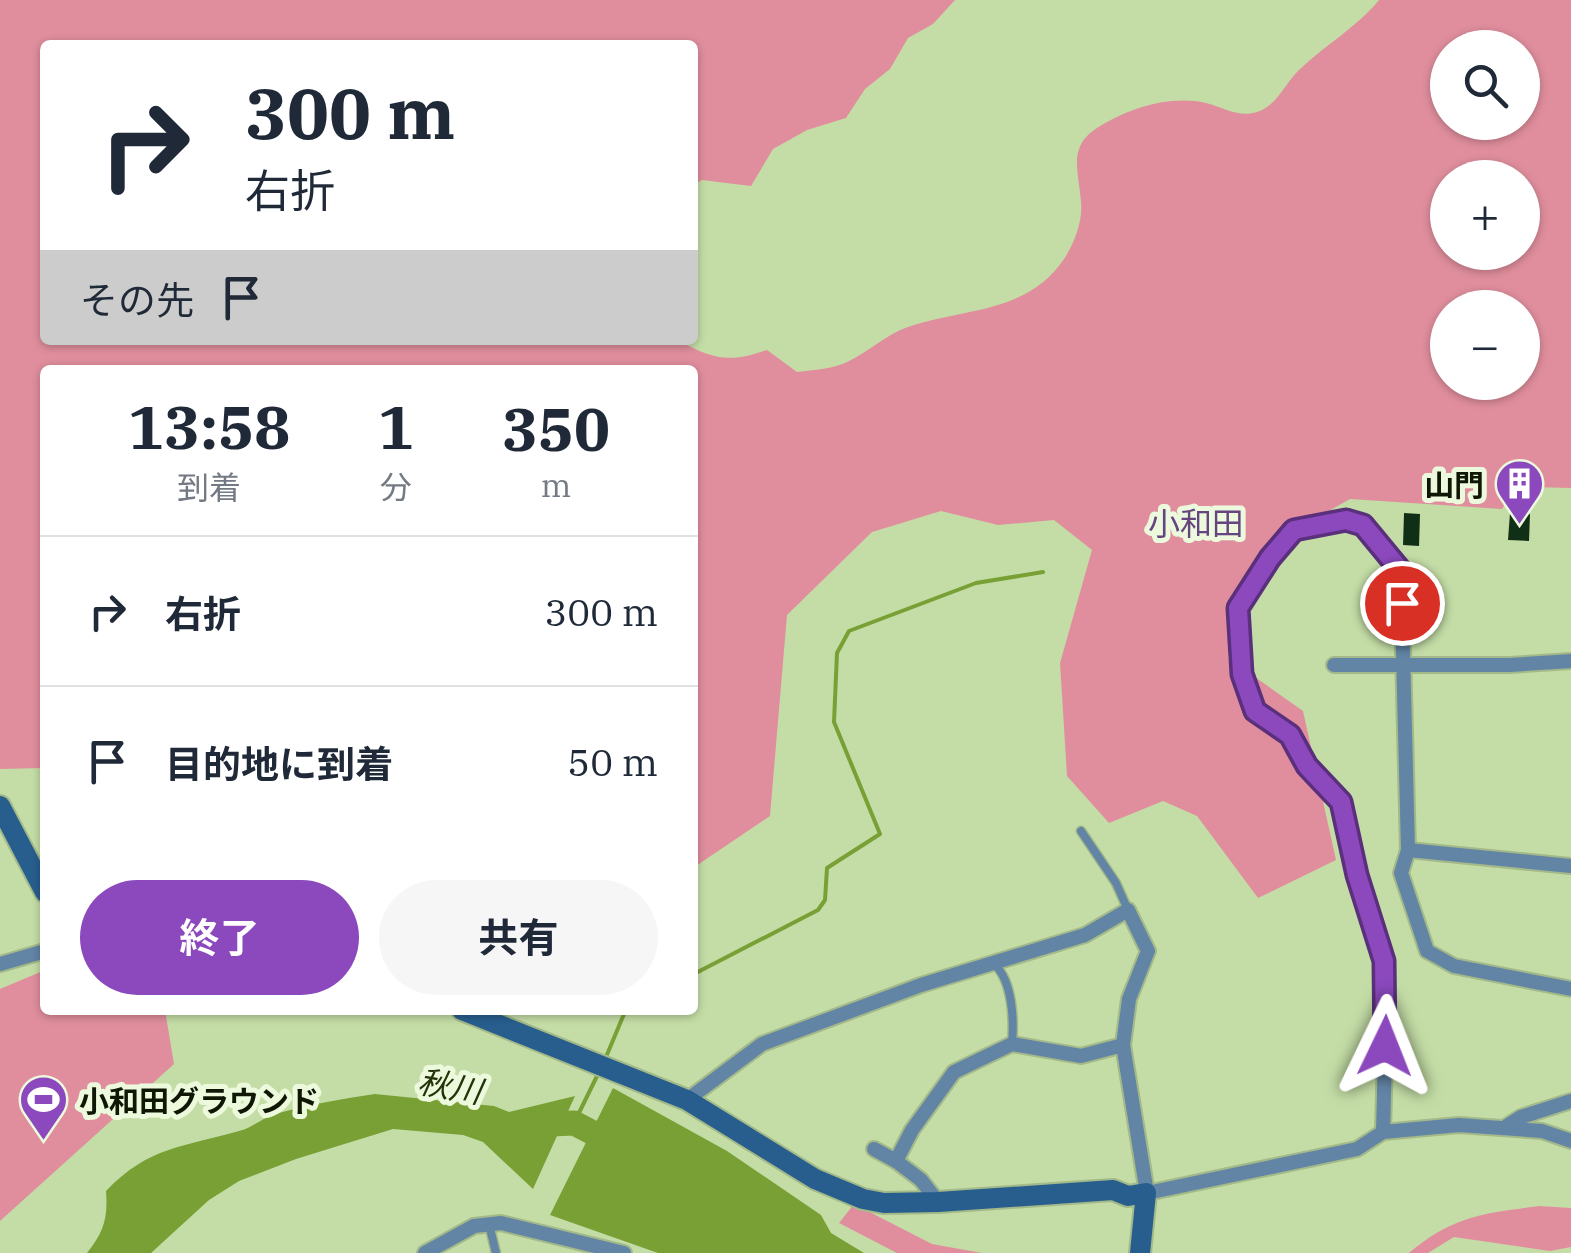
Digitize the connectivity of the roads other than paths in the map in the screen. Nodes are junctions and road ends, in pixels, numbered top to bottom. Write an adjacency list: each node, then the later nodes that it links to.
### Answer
1 (1571, 661): 3 (street)
2 (1334, 665): 3 (street)
3 (1404, 666): 6 (street); 20 (street)
4 (0, 806): 8 (street)
5 (1081, 831): 9 (lane)
6 (1408, 850): 7 (street); 13 (street)
7 (1571, 866)
8 (40, 882)
9 (1128, 910): 12 (street); 16 (street)
10 (40, 953): 11 (street)
11 (0, 964)
12 (994, 964): 15 (lane); 17 (street)
13 (1571, 989)
14 (474, 1015): 17 (street)
15 (1012, 1044): 16 (street); 23 (street)
16 (1123, 1045): 20 (street)
17 (687, 1100): 24 (street)
18 (1571, 1100): 19 (street)
19 (1507, 1126): 20 (street); 21 (street)
20 (1383, 1132)
21 (1571, 1142)
22 (874, 1149): 23 (street)
23 (896, 1160): 24 (street)
24 (938, 1202): 29 (street)
25 (488, 1224): 26 (street); 27 (lane); 28 (street)
26 (425, 1253)
27 (496, 1253)
28 (624, 1253)
29 (1140, 1253)

